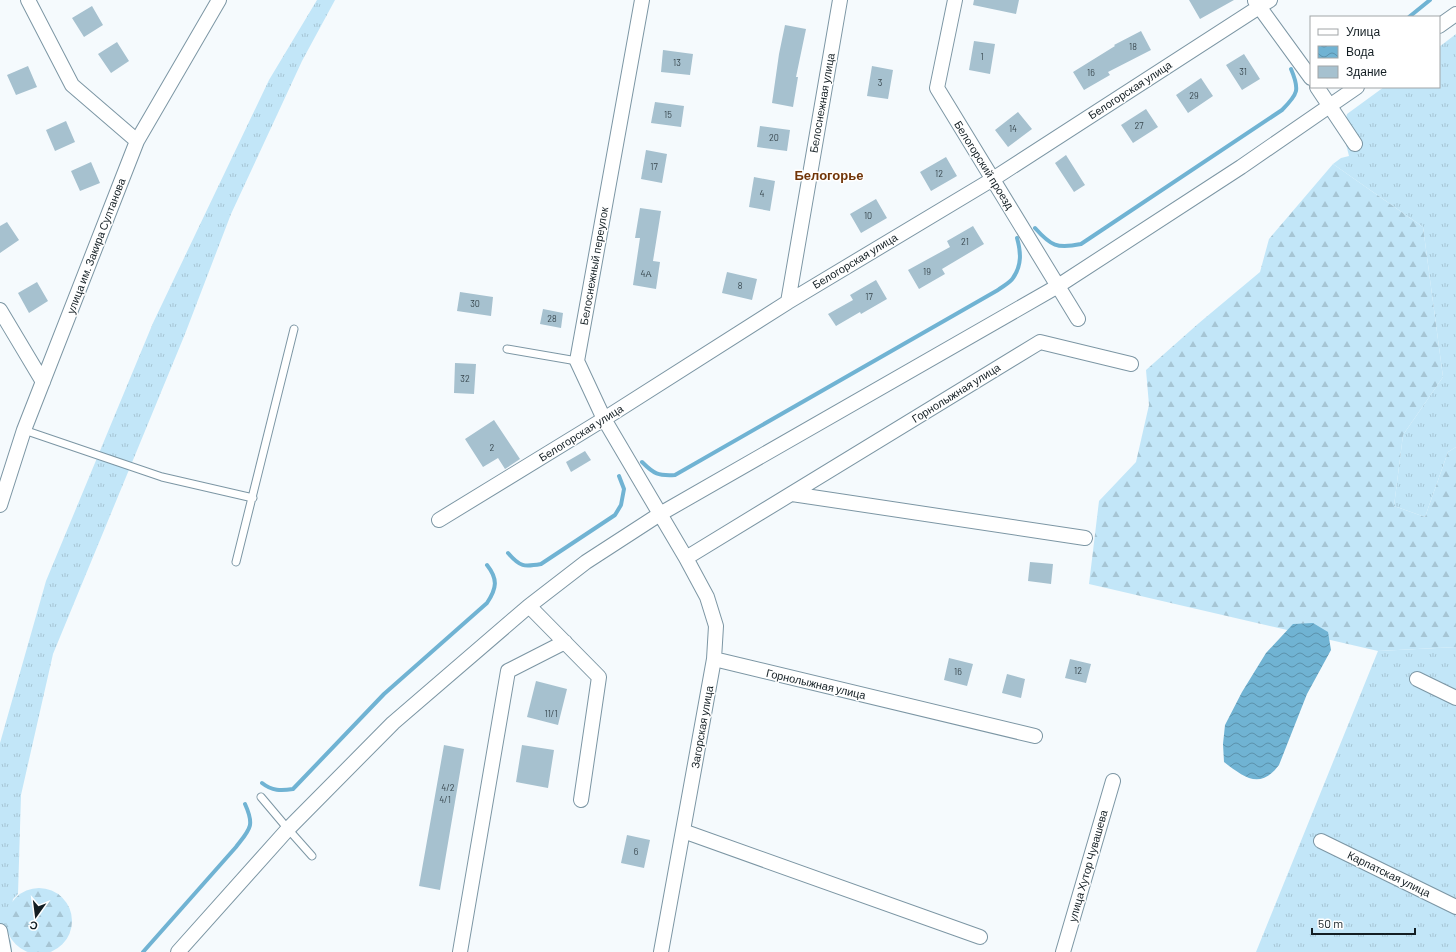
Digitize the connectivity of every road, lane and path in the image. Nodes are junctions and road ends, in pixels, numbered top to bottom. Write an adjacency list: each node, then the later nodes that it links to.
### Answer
1 (28, 0): 13 (street)
2 (219, 0): 13 (street, улица им. Закира Султанова)
3 (642, 0): 22 (street, Белоснежный переулок)
4 (840, 0): 17 (street, Белоснежная улица)
5 (955, 0): 15 (street, Белогорский проезд)
6 (1261, 2): 9 (street); 15 (street, Белогорская улица)
7 (1456, 14): 8 (street)
8 (1440, 25)
9 (1310, 76)
10 (1318, 88): 12 (street)
11 (1355, 88): 12 (street)
12 (1331, 106): 14 (street); 16 (street)
13 (137, 141): 24 (street, улица им. Закира Султанова)
14 (1355, 144)
15 (993, 179): 16 (street, Белогорский проезд); 17 (street, Белогорская улица)
16 (1058, 286): 19 (street, Белогорский проезд); 30 (street)
17 (788, 302): 25 (street, Белогорская улица)
18 (0, 310): 24 (street)
19 (1078, 320)
20 (294, 329): 28 (lane)
21 (507, 349): 22 (lane)
22 (577, 361): 25 (street)
23 (1131, 364): 27 (street, Горнолыжная улица)
24 (43, 382): 26 (street, улица им. Закира Султанова)
25 (604, 419): 30 (street); 31 (street, Белогорская улица)
26 (24, 430): 28 (lane); 29 (street, улица им. Закира Султанова)
27 (792, 494): 32 (street); 33 (street, Горнолыжная улица)
28 (253, 498): 34 (lane)
29 (0, 505)
30 (660, 514): 33 (street, Загорская улица); 35 (street)
31 (439, 520)
32 (1085, 538)
33 (686, 558): 37 (street, Загорская улица)
34 (236, 562)
35 (529, 606): 36 (street); 44 (street)
36 (565, 642): 43 (street); 53 (street)
37 (714, 659): 40 (street, Горнолыжная улица); 45 (street, Загорская улица)
38 (1417, 679): 39 (street)
39 (1456, 698)
40 (1035, 736)
41 (1113, 781): 55 (street, улица Хутор Чувашева)
42 (261, 796): 44 (lane)
43 (581, 800)
44 (288, 829): 47 (lane); 52 (street)
45 (683, 831): 50 (street); 54 (street, Загорская улица)
46 (1321, 841): 48 (street, Карпатская улица)
47 (312, 856)
48 (1456, 907)
49 (0, 931): 51 (street)
50 (980, 937)
51 (4, 952)
52 (178, 952)
53 (460, 952)
54 (661, 952)
55 (1063, 952)

